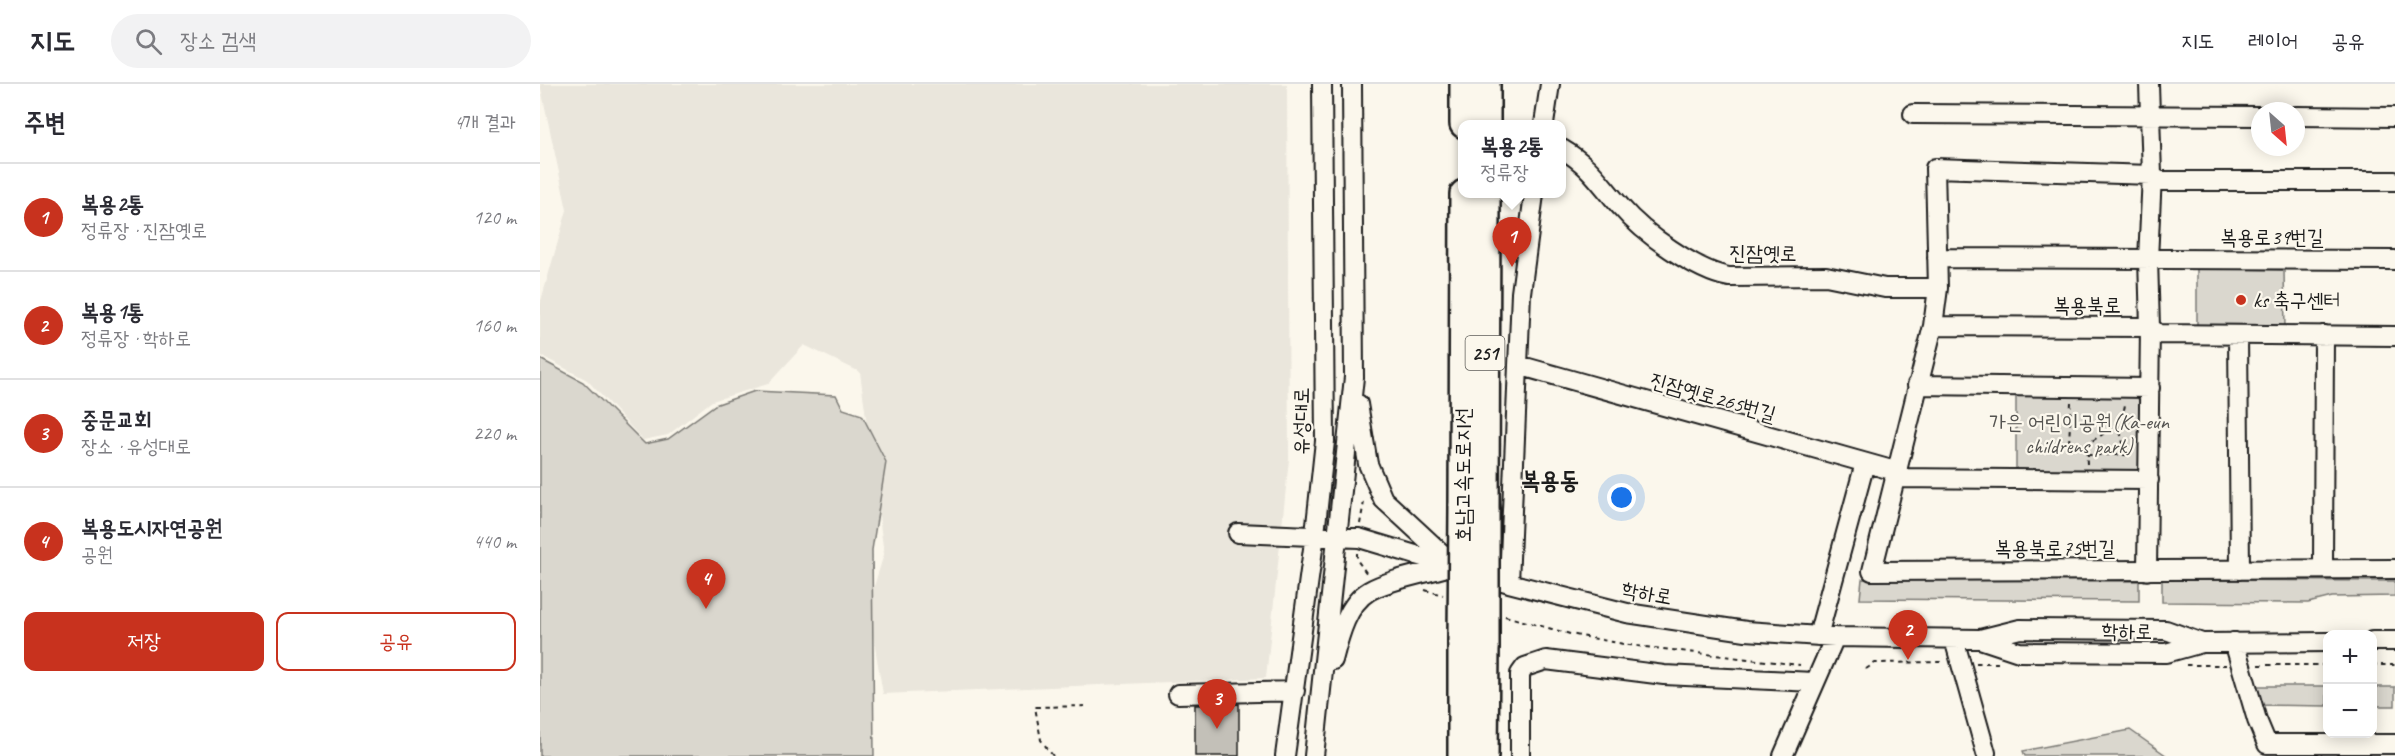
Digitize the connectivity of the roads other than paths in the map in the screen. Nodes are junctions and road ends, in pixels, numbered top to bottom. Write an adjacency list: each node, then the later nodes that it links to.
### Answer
1 (1352, 84): 13 (street)
2 (1357, 84): 13 (street)
3 (1464, 84): 14 (highway)
4 (1486, 84): 15 (highway)
5 (1550, 84): 16 (street)
6 (2149, 84): 9 (street)
7 (1321, 85): 41 (street, 유성대로)
8 (1914, 114): 9 (street)
9 (2149, 115): 10 (street); 18 (street)
10 (2251, 116)
11 (2305, 116): 12 (street)
12 (2395, 117)
13 (1352, 118): 33 (street)
14 (1464, 120)
15 (1486, 120)
16 (1545, 120)
17 (1566, 152): 26 (street, 진잠옛로)
18 (2152, 175): 19 (street); 23 (street); 24 (street)
19 (2395, 181)
20 (1464, 198): 39 (highway, 호남고속도로지선 / 251)
21 (1486, 198): 39 (highway, 호남고속도로지선 / 251)
22 (1533, 198): 32 (street)
23 (1937, 258): 24 (street, 복용로39번길); 26 (street)
24 (2148, 259): 25 (street, 복용로39번길); 28 (street)
25 (2395, 260)
26 (1938, 288): 27 (street)
27 (1933, 326): 28 (street, 복용북로); 34 (street)
28 (2150, 327): 29 (street, 복용북로); 35 (street)
29 (2238, 335): 30 (street, 복용북로); 46 (street)
30 (2324, 335): 31 (street, 복용북로); 45 (street)
31 (2395, 336)
32 (1518, 365): 36 (street, 진잠옛로265번길); 48 (street)
33 (1354, 377): 42 (street); 43 (street)
34 (1917, 385): 35 (street); 37 (street)
35 (2150, 388): 38 (street)
36 (1865, 463): 37 (street, 진잠옛로265번길); 49 (street)
37 (1895, 475): 38 (street); 47 (street, 복용북로75번길)
38 (2149, 480): 47 (street)
39 (1474, 509): 55 (highway, 호남고속도로지선 / 251, bridge)
40 (1238, 533): 41 (street, 학하로)
41 (1315, 534): 42 (street, 학하로); 57 (street, 유성대로)
42 (1339, 537): 43 (street, 학하로); 59 (street)
43 (1455, 565): 48 (street, 학하로); 59 (street)
44 (2395, 568): 45 (street, 복용북로75번길)
45 (2323, 569): 46 (street, 복용북로75번길)
46 (2240, 570): 47 (street, 복용북로75번길)
47 (2147, 571)
48 (1509, 583): 49 (street, 학하로)
49 (1827, 637): 50 (street, 학하로); 56 (street)
50 (1954, 639): 53 (street, 학하로); 61 (street)
51 (2377, 641): 52 (street)
52 (2395, 641)
53 (2234, 642): 54 (street, 학하로); 60 (street)
54 (2323, 642)
55 (1473, 645): 64 (highway, 호남고속도로지선 / 251); 65 (highway, 호남고속도로지선 / 251)
56 (1810, 677): 66 (street); 67 (street)
57 (1295, 691): 58 (street); 62 (street, 유성대로)
58 (1178, 694)
59 (1320, 711): 63 (street)
60 (2395, 744)
61 (1986, 753)
62 (1285, 756)
63 (1314, 756)
64 (1462, 756)
65 (1484, 756)
66 (1520, 756)
67 (1783, 756)

